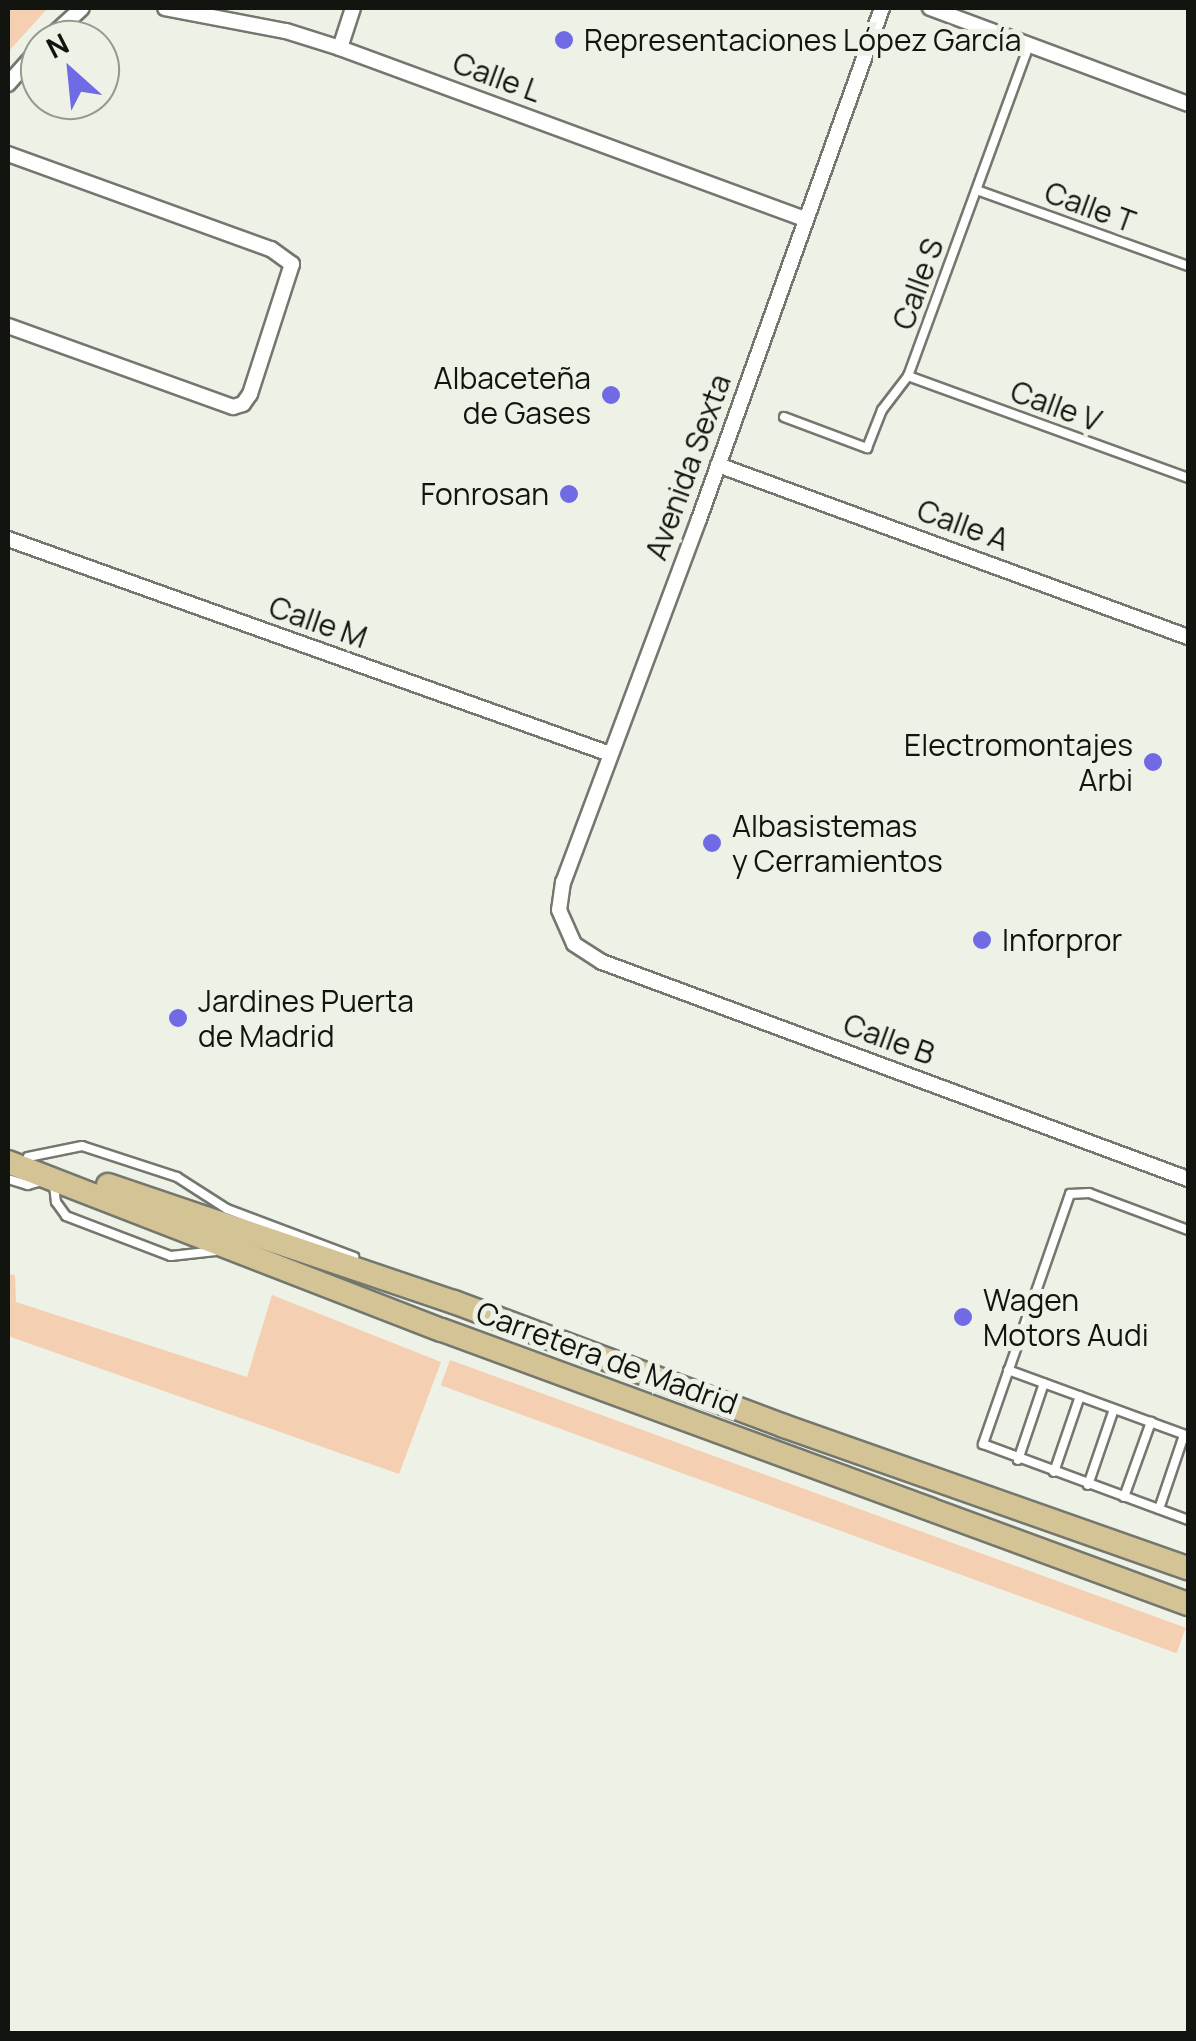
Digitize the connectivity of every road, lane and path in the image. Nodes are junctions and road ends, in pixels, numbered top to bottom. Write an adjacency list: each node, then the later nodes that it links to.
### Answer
1 (165, 8): 6 (street, Calle L)
2 (353, 8): 6 (street)
3 (882, 8): 10 (street, Avenida Sexta)
4 (930, 8): 5 (street)
5 (1028, 46): 7 (street); 9 (lane, Calle S)
6 (340, 48): 10 (street, Calle L)
7 (1188, 104)
8 (8, 154): 12 (street)
9 (976, 190): 11 (lane, Calle T); 13 (lane, Calle S)
10 (806, 219): 15 (street, Avenida Sexta)
11 (1188, 266)
12 (8, 326)
13 (908, 376): 14 (lane, Calle S); 16 (lane, Calle V)
14 (784, 418)
15 (718, 465): 18 (street, Calle A); 19 (street, Avenida Sexta)
16 (1188, 478)
17 (8, 539): 19 (street, Calle M)
18 (1188, 638)
19 (610, 754): 20 (street, Avenida Sexta)
20 (574, 944): 24 (street, Calle B)
21 (14, 1156): 23 (main road, Carretera de Madrid); 38 (main road, Carretera de Madrid)
22 (8, 1179): 23 (lane)
23 (53, 1179): 39 (main road, Carretera de Madrid)
24 (1188, 1179)
25 (1188, 1230): 26 (lane)
26 (1008, 1370): 27 (lane); 32 (lane)
27 (1044, 1383): 28 (lane); 32 (lane)
28 (1080, 1396): 29 (lane); 33 (lane)
29 (1114, 1409): 30 (lane); 34 (lane)
30 (1151, 1422): 31 (lane); 35 (lane)
31 (1186, 1436): 36 (lane)
32 (1018, 1460): 33 (lane)
33 (1054, 1472): 34 (lane)
34 (1088, 1484): 35 (lane)
35 (1124, 1497): 36 (lane)
36 (1159, 1509): 37 (lane)
37 (1188, 1520)
38 (1188, 1568)
39 (1188, 1604)

